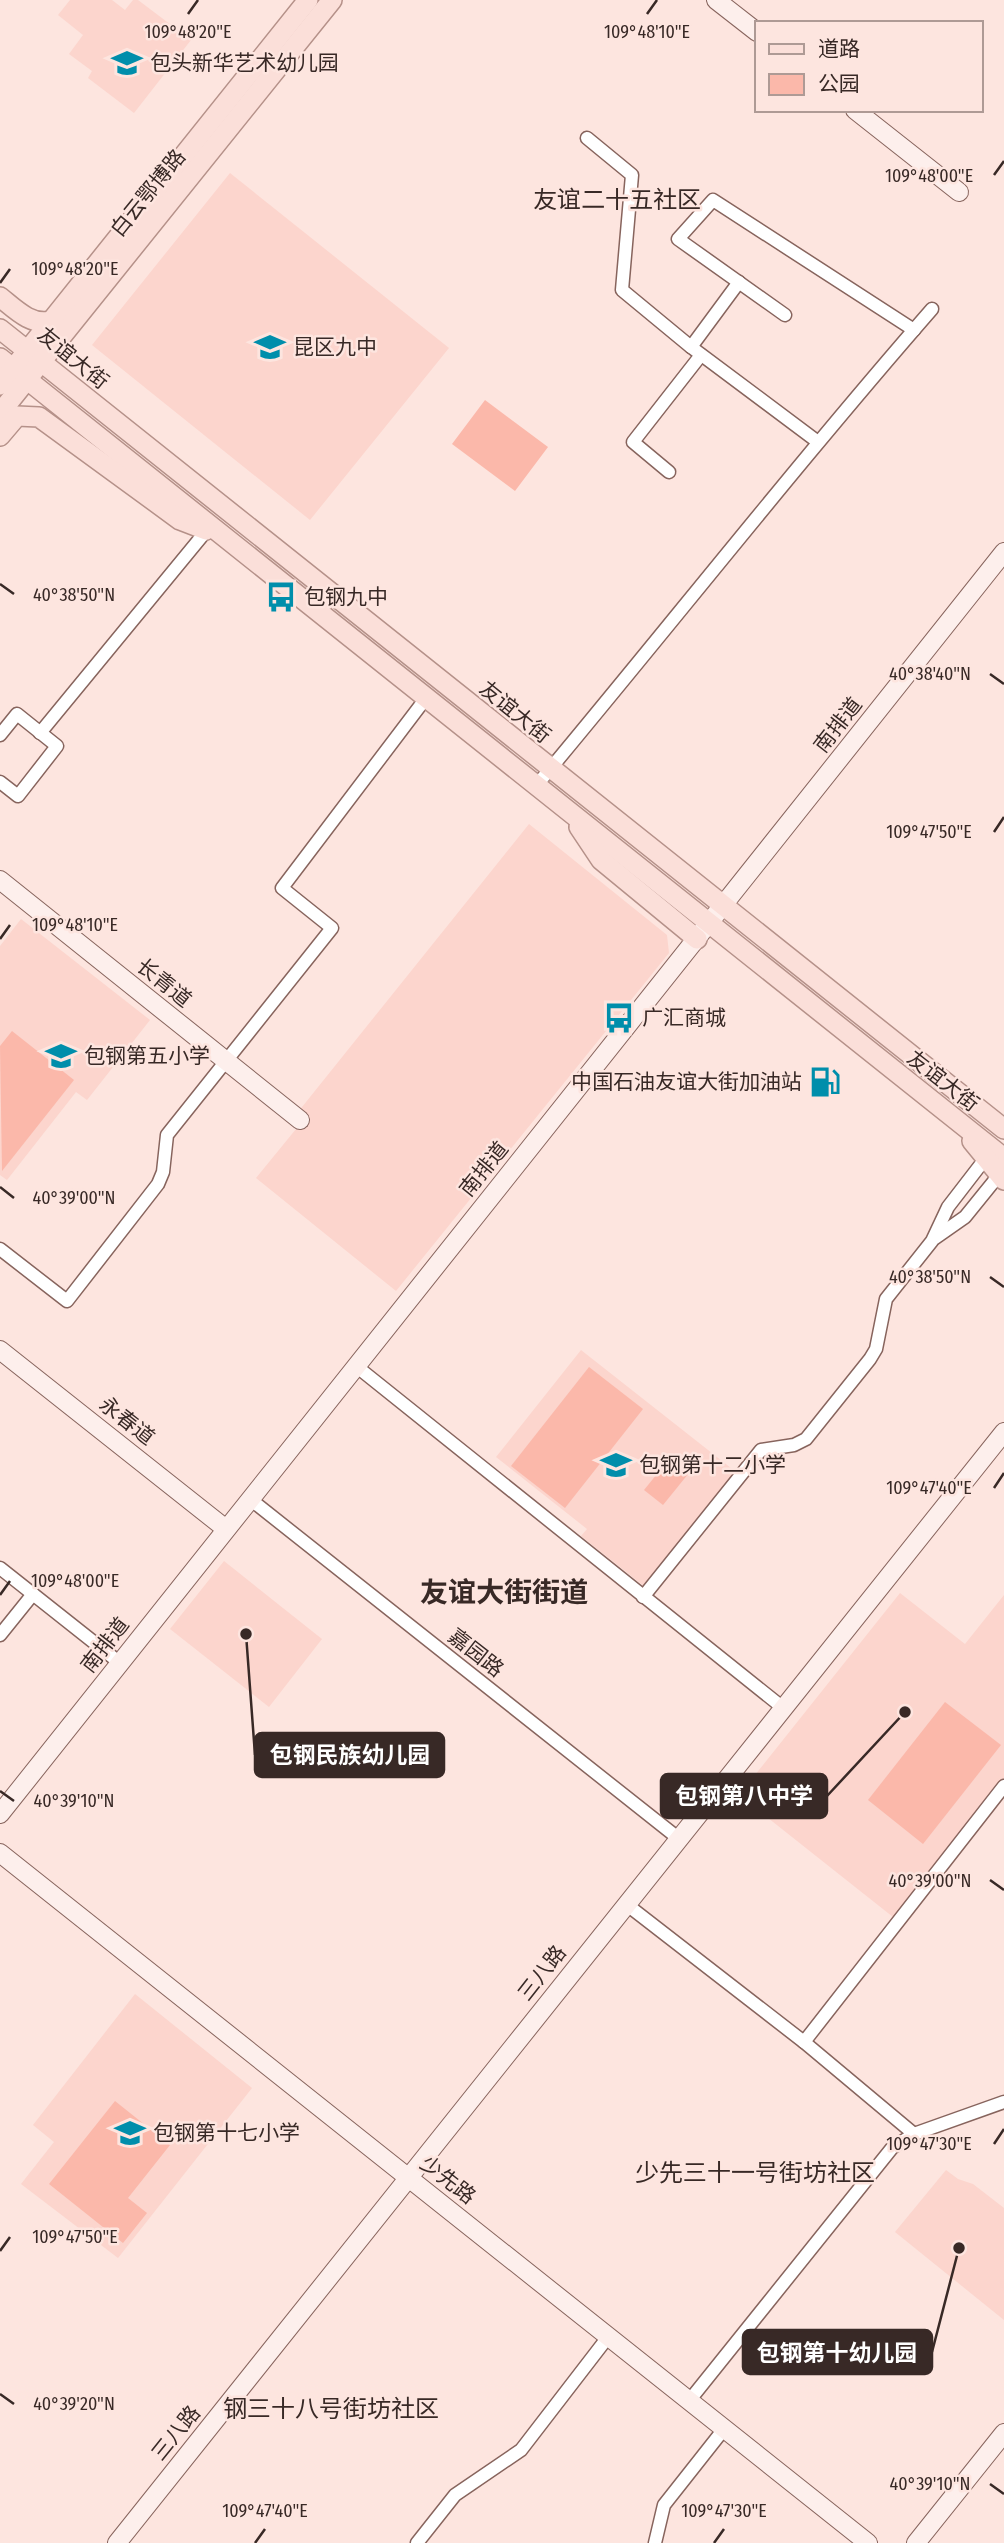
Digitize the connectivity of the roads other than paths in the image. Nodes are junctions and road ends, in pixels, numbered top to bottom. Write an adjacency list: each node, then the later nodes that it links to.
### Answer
1 (307, 0): 12 (main road, 白云鄂博路)
2 (332, 0): 16 (main road, 白云鄂博路)
3 (716, 0): 4 (street)
4 (755, 30)
5 (858, 112): 7 (street)
6 (587, 138): 15 (street)
7 (959, 192)
8 (739, 282): 11 (street); 14 (street); 15 (street)
9 (0, 298): 12 (main road)
10 (932, 309): 14 (street)
11 (785, 315)
12 (51, 321): 16 (main road, 白云鄂博路)
13 (0, 329): 16 (main road, 友谊大街)
14 (914, 330): 21 (street)
15 (696, 351): 21 (street); 22 (street)
16 (34, 357): 17 (main road, 白云鄂博路); 28 (main road, 友谊大街)
17 (13, 369): 18 (main road, 白云鄂博路); 19 (main road, 白云鄂博路); 23 (main road, 友谊大街)
18 (0, 384)
19 (0, 414)
20 (0, 436): 23 (main road)
21 (818, 442): 28 (street)
22 (668, 472)
23 (215, 533): 25 (main road, 友谊大街); 26 (street)
24 (1004, 552): 32 (street, 南排道)
25 (426, 698): 29 (main road, 友谊大街); 34 (street)
26 (40, 733): 27 (street); 30 (street)
27 (0, 735)
28 (550, 769): 29 (street); 32 (main road, 友谊大街)
29 (536, 786): 33 (main road, 友谊大街)
30 (2, 787)
31 (0, 880): 34 (street, 长青道)
32 (723, 907): 33 (street, 南排道); 36 (main road, 友谊大街)
33 (703, 932): 37 (main road, 友谊大街); 41 (street, 南排道)
34 (226, 1061): 35 (street, 长青道); 39 (street)
35 (300, 1121)
36 (1004, 1129)
37 (998, 1168): 38 (street); 38 (street)
38 (932, 1241): 47 (street)
39 (0, 1249)
40 (0, 1350): 44 (street, 永春道)
41 (356, 1366): 43 (street, 南排道); 47 (street)
42 (1004, 1432): 50 (street, 三八路)
43 (250, 1499): 44 (street, 南排道); 53 (street, 嘉园路)
44 (226, 1529): 49 (street, 南排道)
45 (0, 1568): 46 (street)
46 (33, 1594): 48 (street); 49 (street)
47 (643, 1597): 50 (street)
48 (0, 1635)
49 (120, 1663): 52 (street, 南排道)
50 (782, 1707): 53 (street, 三八路)
51 (1004, 1786): 56 (street)
52 (0, 1814)
53 (678, 1838): 55 (street, 三八路)
54 (0, 1853): 59 (street, 少先路)
55 (626, 1904): 56 (street); 59 (street, 三八路)
56 (804, 2042): 58 (street)
57 (1004, 2102): 58 (street)
58 (914, 2134): 61 (street)
59 (409, 2178): 60 (street, 少先路); 64 (street, 三八路)
60 (608, 2337): 61 (street, 少先路); 65 (street)
61 (689, 2401): 62 (street, 少先路)
62 (724, 2429): 66 (street); 67 (street, 少先路)
63 (1004, 2433): 68 (street)
64 (117, 2543)
65 (417, 2543)
66 (655, 2543)
67 (868, 2543)
68 (916, 2543)

